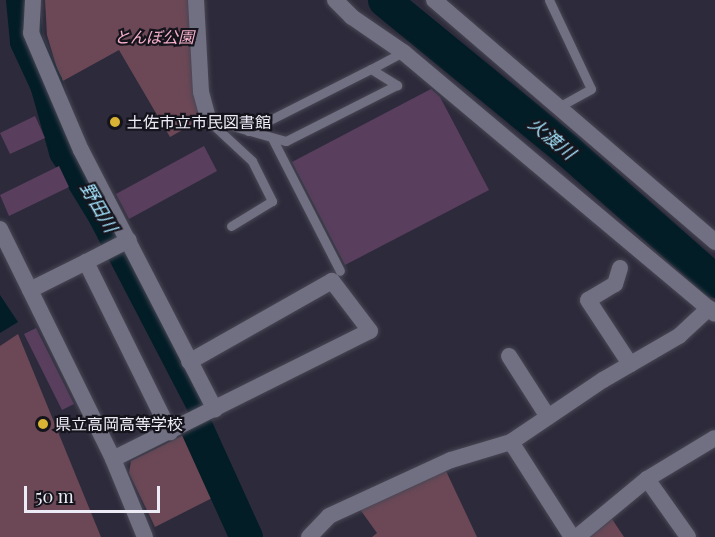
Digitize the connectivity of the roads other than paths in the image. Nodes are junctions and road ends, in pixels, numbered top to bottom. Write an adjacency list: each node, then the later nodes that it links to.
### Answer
1 (33, 0): 14 (street)
2 (196, 0): 9 (street)
3 (335, 0): 6 (street)
4 (434, 0): 8 (street)
5 (549, 0): 8 (lane)
6 (403, 52): 7 (lane); 20 (street)
7 (370, 69): 10 (lane); 11 (lane)
8 (559, 107): 15 (street)
9 (207, 119): 10 (lane); 12 (lane)
10 (248, 131): 11 (lane)
11 (272, 138): 18 (lane)
12 (231, 226)
13 (0, 230): 19 (street)
14 (129, 240): 16 (street); 22 (street)
15 (715, 242)
16 (86, 262): 19 (street); 26 (street)
17 (620, 268): 23 (street)
18 (340, 272)
19 (30, 290): 29 (street)
20 (712, 311): 23 (street)
21 (509, 356): 25 (street)
22 (189, 362): 24 (street); 24 (street)
23 (630, 364): 25 (street)
24 (215, 410): 26 (street)
25 (548, 417): 28 (street)
26 (170, 432): 29 (street)
27 (715, 438): 30 (street)
28 (511, 442): 32 (street); 33 (street)
29 (113, 459): 31 (street)
30 (647, 480): 34 (street); 35 (street)
31 (145, 537)
32 (309, 537)
33 (572, 537)
34 (578, 537)
35 (688, 537)

